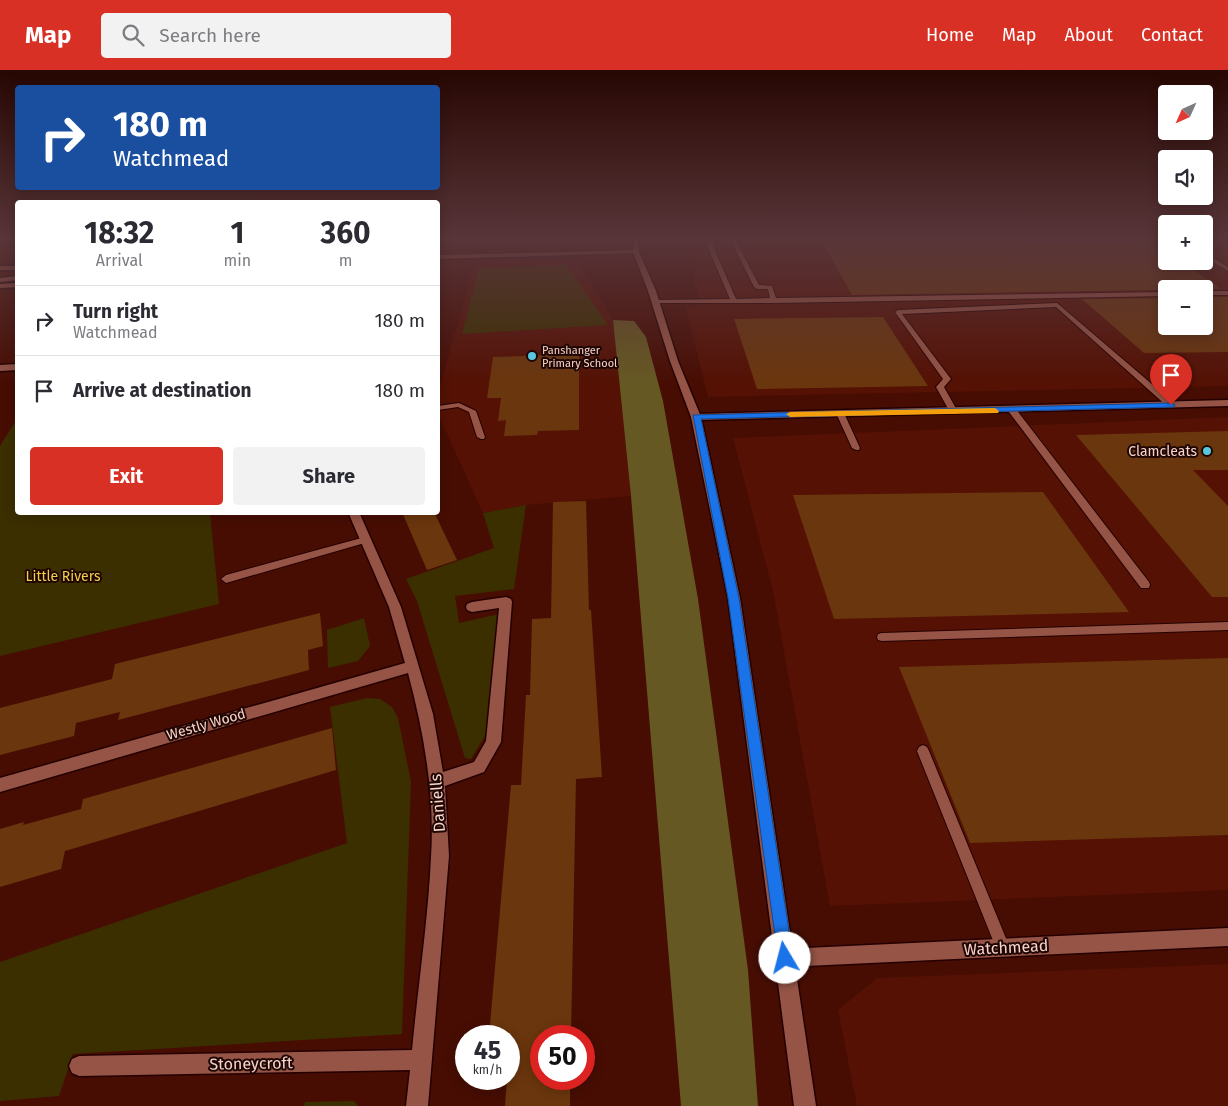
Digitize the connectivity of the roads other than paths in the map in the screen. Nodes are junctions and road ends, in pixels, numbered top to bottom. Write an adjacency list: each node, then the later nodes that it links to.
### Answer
1 (650, 286): 9 (street)
2 (728, 286): 8 (lane)
3 (757, 286): 7 (lane)
4 (1228, 292): 5 (lane)
5 (1213, 293)
6 (1158, 294): 7 (lane)
7 (774, 300): 8 (lane)
8 (734, 301): 9 (lane)
9 (656, 302): 18 (street)
10 (15, 367): 11 (street)
11 (0, 368)
12 (1228, 403): 13 (street)
13 (1171, 405): 15 (street); 16 (lane)
14 (440, 408): 19 (lane)
15 (1012, 410): 16 (street); 24 (lane)
16 (954, 412): 17 (street)
17 (840, 413): 18 (street); 20 (lane)
18 (696, 417): 34 (street)
19 (481, 438)
20 (856, 448)
21 (354, 515): 22 (street, Daniells)
22 (365, 540): 23 (lane); 28 (street, Daniells)
23 (226, 579)
24 (1145, 584)
25 (472, 607): 30 (street)
26 (1228, 626): 27 (lane)
27 (882, 637)
28 (413, 666): 30 (street, Daniells); 31 (street, Westly Wood)
29 (923, 751): 33 (lane)
30 (437, 782): 35 (street, Daniells)
31 (0, 784)
32 (1228, 937): 33 (street, Watchmead)
33 (1003, 948): 34 (street, Watchmead)
34 (785, 958): 38 (street)
35 (422, 1060): 36 (street, Stoneycroft); 37 (street, Daniells)
36 (79, 1066)
37 (417, 1106)
38 (805, 1106)

